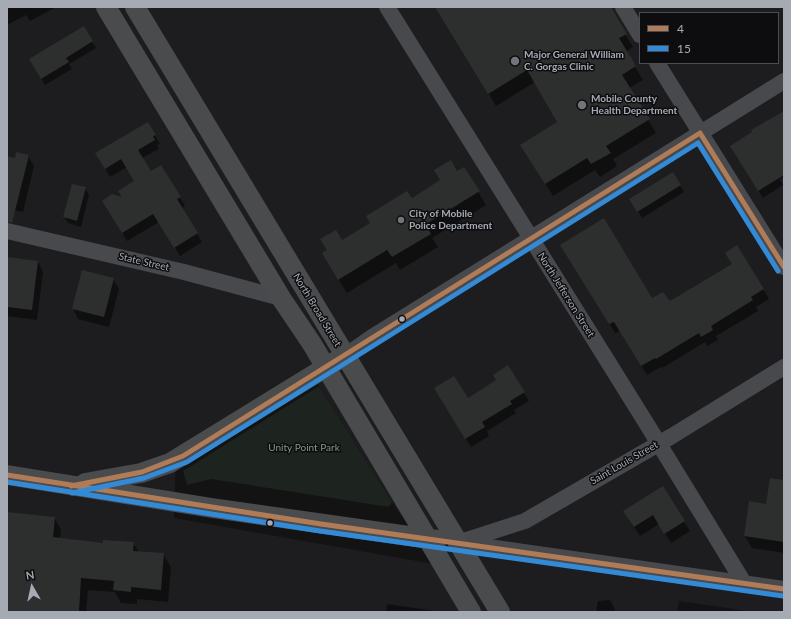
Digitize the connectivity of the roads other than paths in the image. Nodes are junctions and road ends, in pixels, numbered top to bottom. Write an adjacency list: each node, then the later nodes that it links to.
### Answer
1 (106, 7): 12 (main road)
2 (135, 7): 13 (main road, North Broad Street)
3 (387, 7): 10 (street, North Jefferson Street)
4 (623, 7): 5 (street)
5 (639, 33)
6 (658, 64): 8 (street)
7 (784, 81): 8 (street)
8 (700, 133): 10 (street); 11 (street)
9 (7, 231): 12 (street, State Street)
10 (531, 239): 13 (street); 16 (street, North Jefferson Street)
11 (784, 267)
12 (281, 298): 15 (main road)
13 (345, 356): 15 (main road); 20 (main road, North Broad Street)
14 (784, 367): 16 (street, Saint Louis Street)
15 (326, 368): 18 (main road); 19 (main road)
16 (659, 443): 20 (street, Saint Louis Street); 21 (street, North Jefferson Street)
17 (7, 475): 18 (main road)
18 (71, 486): 19 (main road)
19 (427, 539): 20 (main road); 23 (main road)
20 (457, 543): 21 (street); 24 (main road, North Broad Street)
21 (744, 583): 22 (street)
22 (784, 589)
23 (471, 612)
24 (500, 612)

